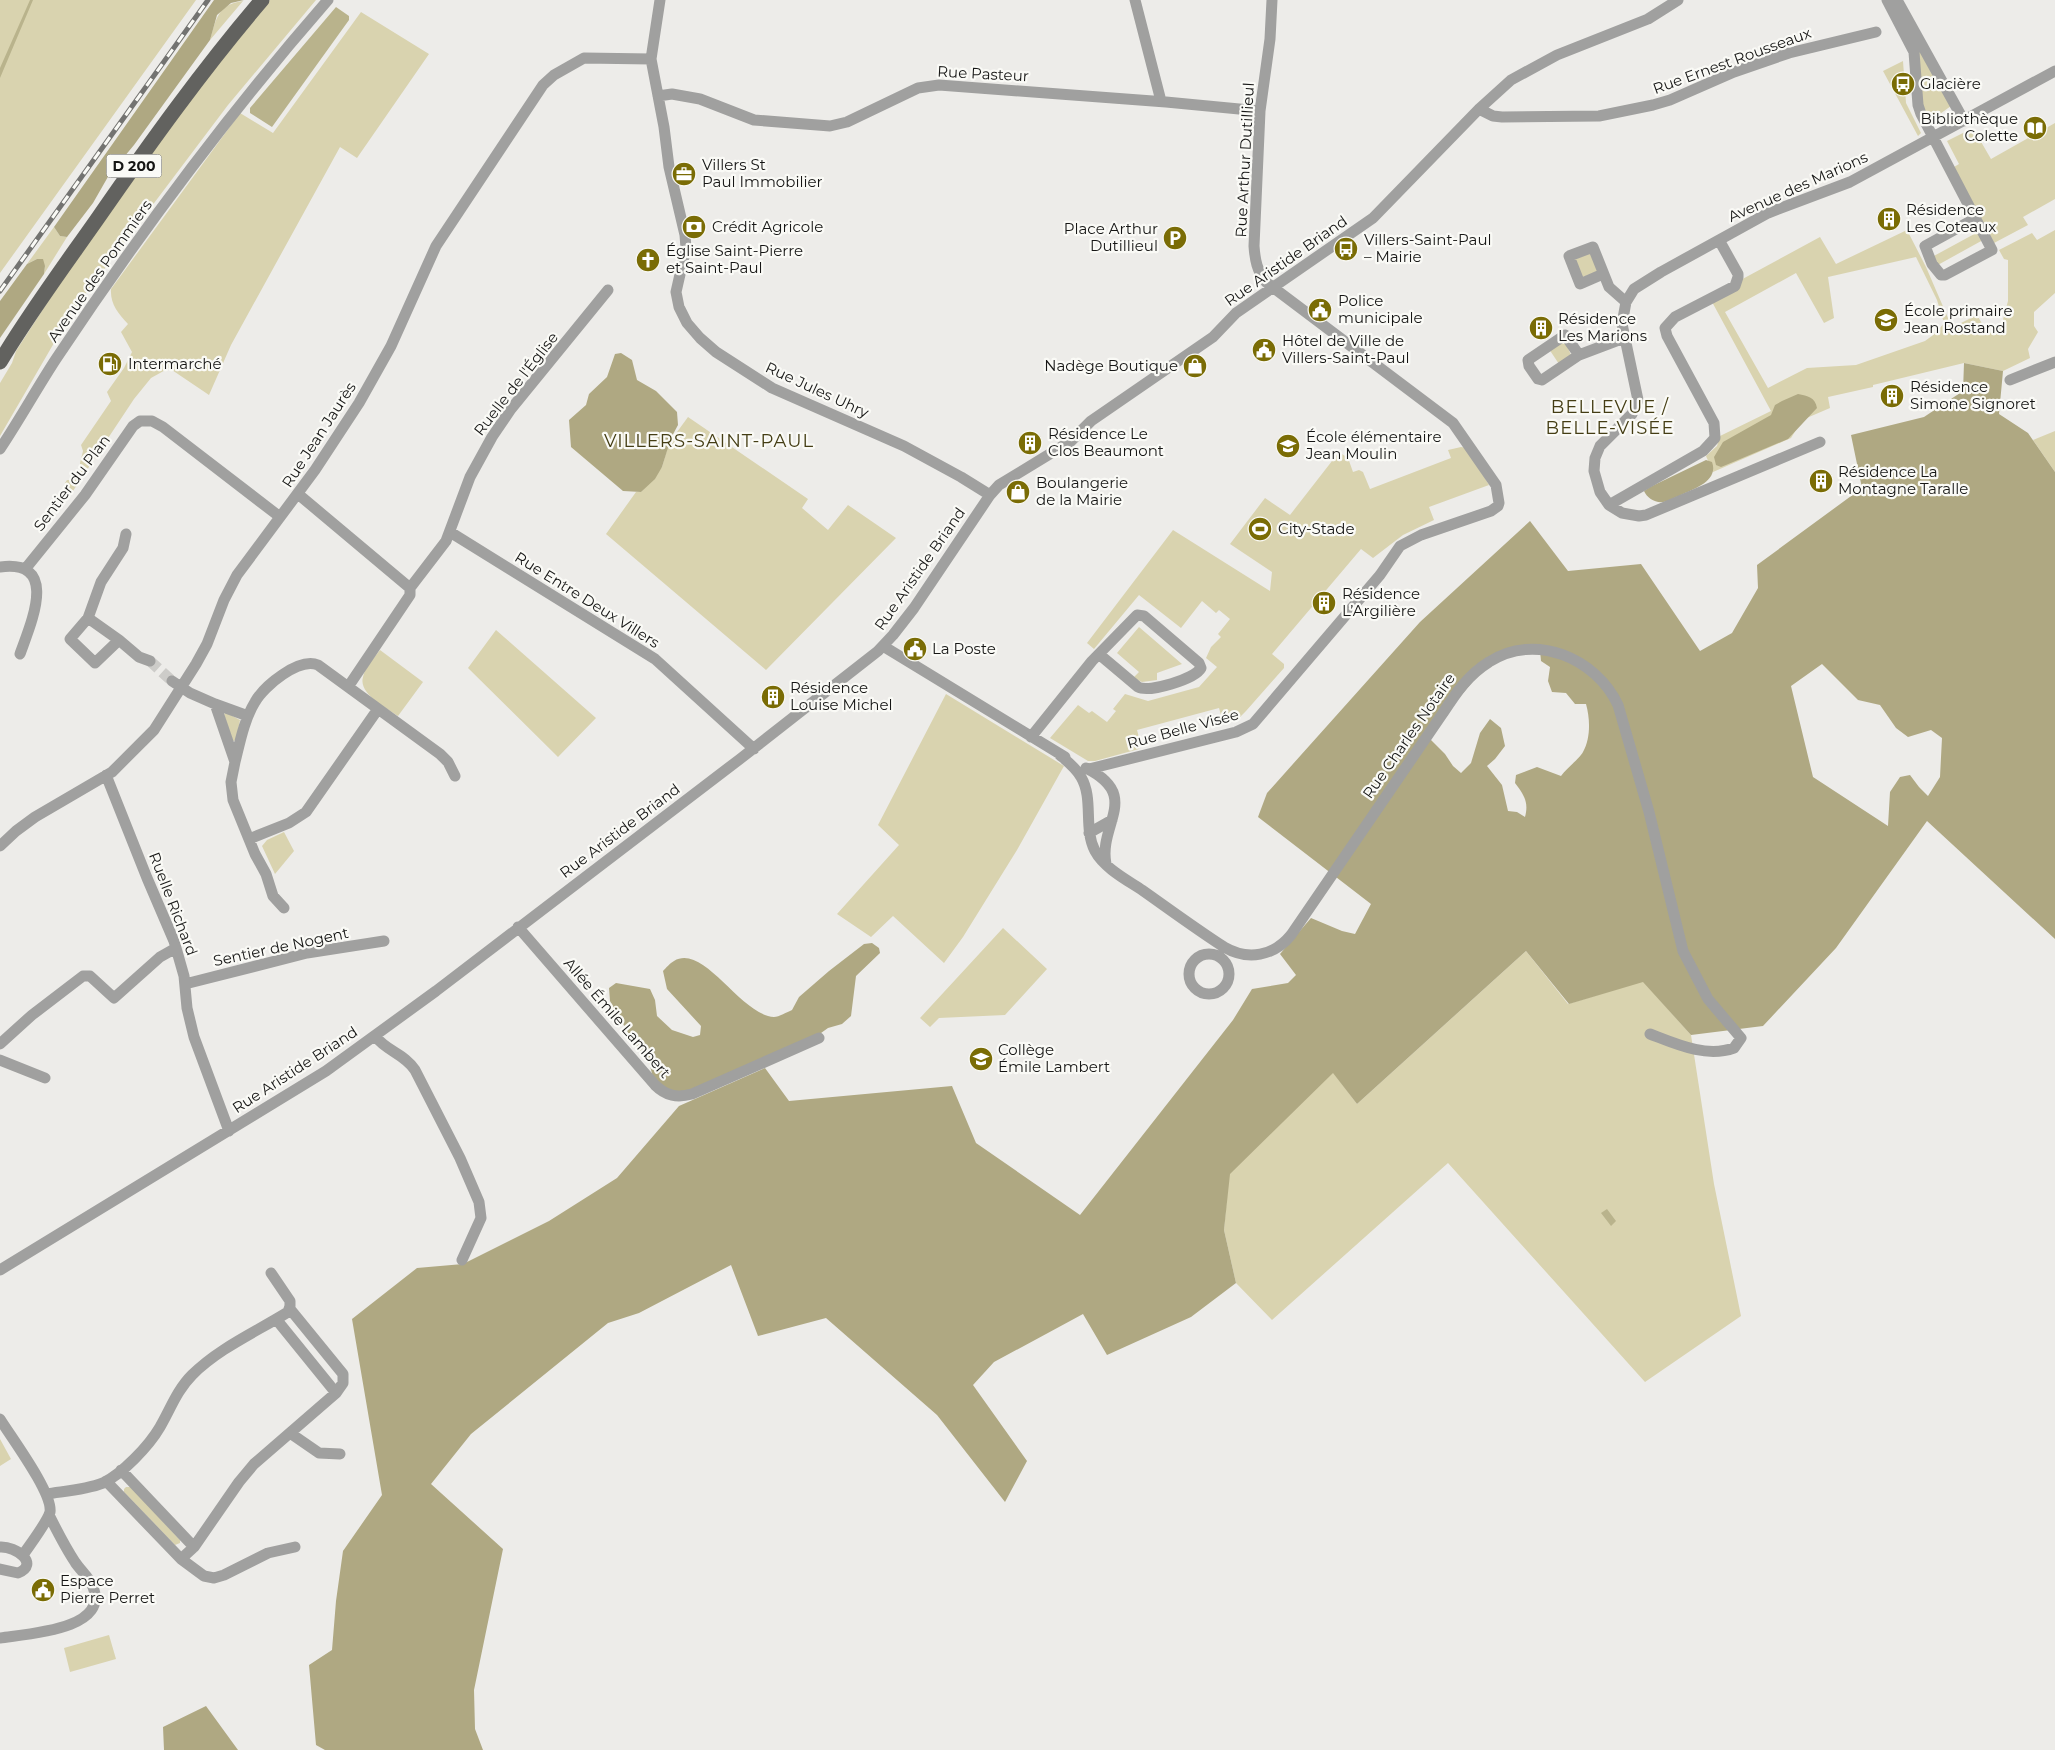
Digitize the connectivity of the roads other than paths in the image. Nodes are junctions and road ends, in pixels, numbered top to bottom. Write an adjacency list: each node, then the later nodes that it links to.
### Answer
1 (262, 0): 25 (main road, D 200)
2 (328, 0): 32 (street, Avenue des Pommiers)
3 (660, 0): 10 (street, Rue Jules Uhry)
4 (1135, 0): 13 (street)
5 (1272, 0): 15 (street, Rue Arthur Dutillieul)
6 (1678, 0): 14 (street, Rue Aristide Briand)
7 (1887, 0): 17 (street)
8 (1897, 0): 16 (street)
9 (1876, 32): 14 (street, Rue Ernest Rousseaux)
10 (651, 59): 12 (street, Rue Jules Uhry); 33 (street, Rue Jean Jaurès)
11 (2055, 71): 16 (street, Avenue des Marions)
12 (658, 96): 13 (street, Rue Pasteur); 34 (street, Rue Jules Uhry)
13 (1161, 101): 15 (street, Rue Pasteur)
14 (1479, 109): 21 (street, Rue Aristide Briand)
15 (1260, 111): 21 (street, Rue Arthur Dutillieul)
16 (1964, 120): 17 (street, Avenue des Marions)
17 (1933, 137): 18 (street); 19 (street, Avenue des Marions)
18 (1976, 218): 18 (street)
19 (1719, 240): 23 (street, Avenue des Marions); 35 (street)
20 (1603, 274): 23 (street)
21 (1272, 286): 34 (street, Rue Aristide Briand); 58 (street, Rue Belle Visée)
22 (608, 290): 37 (street, Ruelle de l'Église)
23 (1626, 302): 24 (street)
24 (1624, 338): 27 (street); 35 (street)
25 (14, 339): 26 (main road, D 200); 28 (main road, D 200)
26 (0, 355)
27 (1579, 355)
28 (0, 362)
29 (2055, 362): 30 (street)
30 (2010, 380)
31 (1820, 442): 35 (street)
32 (0, 449)
33 (298, 494): 36 (street, Rue Jean Jaurès); 41 (street)
34 (990, 495): 44 (street, Rue Aristide Briand)
35 (1609, 505)
36 (280, 517): 40 (street, Sentier du Plan); 50 (street, Rue Jean Jaurès)
37 (450, 532): 41 (street); 55 (street, Rue Entre Deux Villers)
38 (126, 534): 42 (street)
39 (0, 567): 40 (street)
40 (26, 568): 45 (street)
41 (410, 588): 49 (street)
42 (88, 618): 43 (street); 43 (street)
43 (119, 640): 47 (street)
44 (883, 646): 54 (street, Rue Charles Notaire); 55 (street, Rue Aristide Briand)
45 (20, 654)
46 (1100, 655): 46 (street); 54 (street)
47 (150, 661)
48 (172, 680): 50 (street)
49 (348, 687): 52 (street); 53 (street)
50 (182, 688): 51 (street); 59 (street, Rue Jean Jaurès)
51 (215, 704): 53 (street); 57 (street)
52 (378, 709): 60 (street); 63 (street)
53 (248, 716): 57 (street)
54 (1031, 738): 56 (street, Rue Charles Notaire)
55 (754, 749): 67 (street, Rue Aristide Briand)
56 (1060, 755): 58 (street, Rue Charles Notaire); 62 (street, Rue Charles Notaire)
57 (235, 762): 63 (street)
58 (1089, 769): 61 (street, Rue Charles Notaire)
59 (106, 775): 64 (street, Rue Jean Jaurès); 69 (street, Ruelle Richard)
60 (455, 776)
61 (1112, 820): 62 (street); 65 (street, Rue Charles Notaire)
62 (1089, 833): 65 (street, Rue Charles Notaire)
63 (249, 840): 66 (street)
64 (0, 846)
65 (1106, 864): 71 (street, Rue Charles Notaire)
66 (284, 908)
67 (518, 927): 72 (street, Rue Aristide Briand); 73 (street, Allée Émile Lambert)
68 (384, 941): 70 (street, Sentier de Nogent)
69 (176, 948): 70 (street, Ruelle Richard); 74 (street)
70 (185, 984): 77 (street, Ruelle Richard)
71 (1650, 1034)
72 (375, 1036): 77 (street, Rue Aristide Briand); 78 (street)
73 (818, 1038)
74 (0, 1044)
75 (0, 1060): 76 (street)
76 (45, 1078)
77 (228, 1131): 79 (street, Rue Aristide Briand)
78 (462, 1260)
79 (0, 1270)
80 (271, 1273): 81 (street)
81 (290, 1309): 82 (street); 83 (street)
82 (276, 1320): 83 (street); 87 (street)
83 (336, 1393): 85 (street)
84 (0, 1420): 89 (street)
85 (290, 1433): 86 (street); 92 (street)
86 (340, 1454)
87 (121, 1470): 88 (street); 92 (street)
88 (106, 1480): 89 (street); 95 (street)
89 (46, 1494): 90 (street)
90 (49, 1515): 94 (street); 97 (street)
91 (0, 1547): 94 (street)
92 (194, 1547): 95 (street)
93 (294, 1547): 95 (street)
94 (23, 1555): 96 (street)
95 (181, 1559)
96 (0, 1569)
97 (0, 1638)

